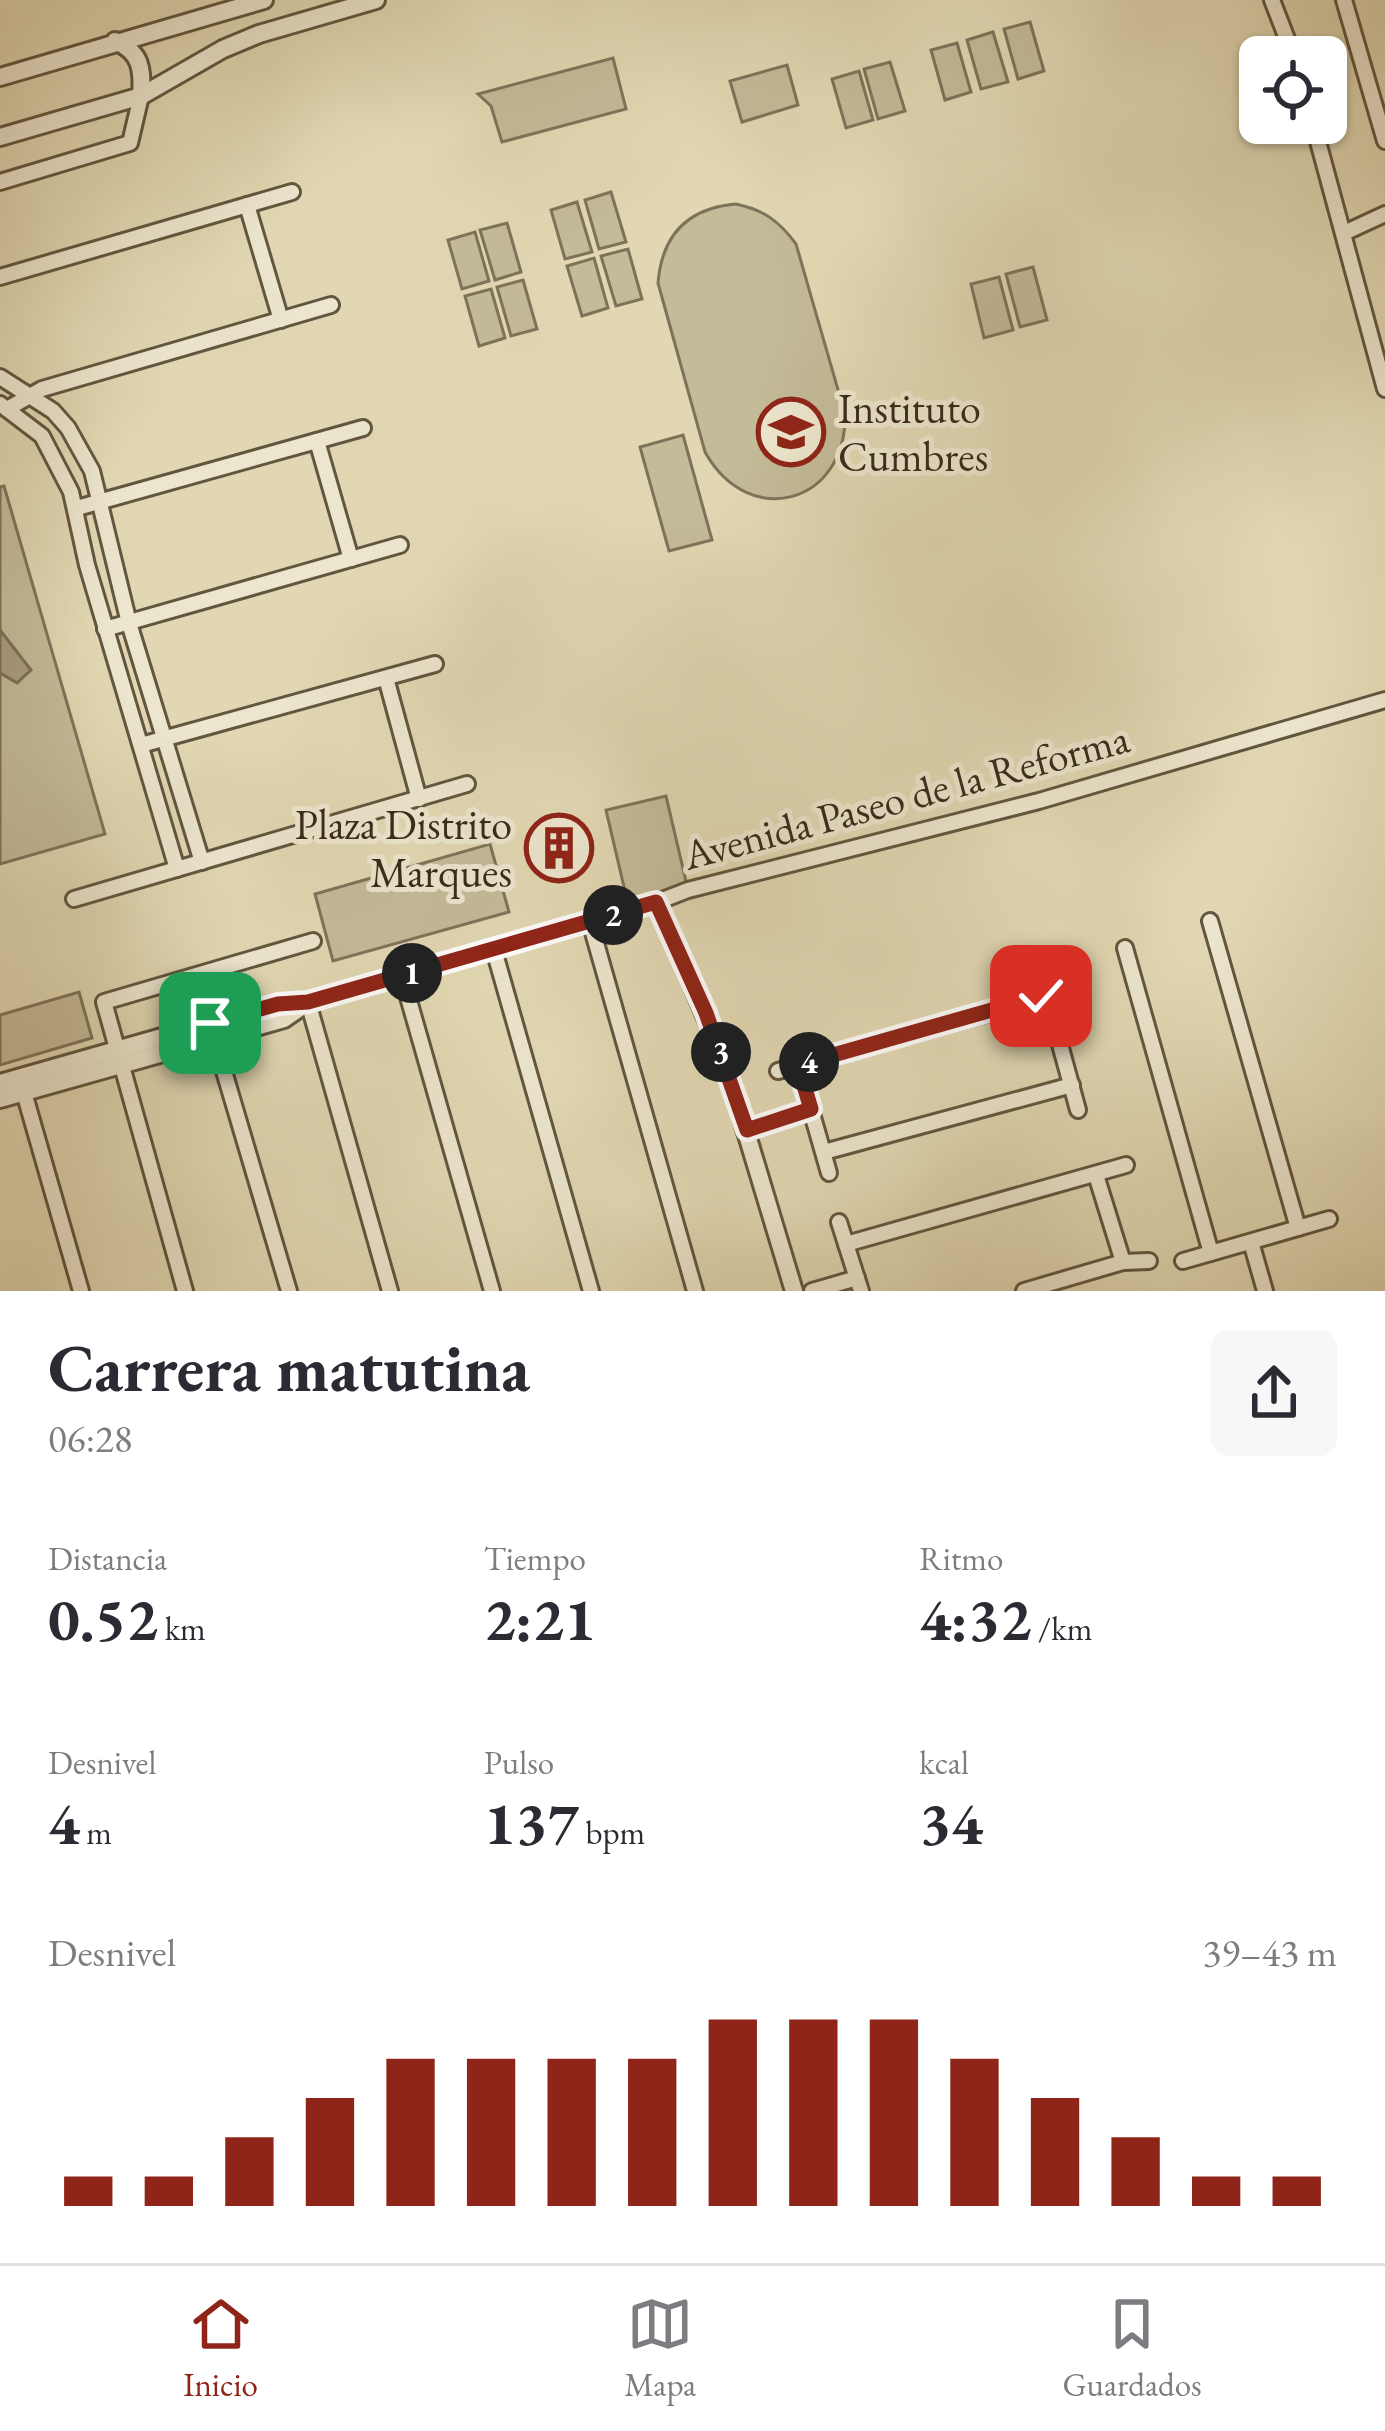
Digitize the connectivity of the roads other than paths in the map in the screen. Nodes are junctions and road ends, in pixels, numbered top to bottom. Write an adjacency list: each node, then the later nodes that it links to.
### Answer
1 (264, 0): 6 (street)
2 (376, 0): 8 (street)
3 (1272, 0): 5 (street)
4 (1344, 0): 10 (street)
5 (1286, 36)
6 (115, 40): 7 (street); 8 (street)
7 (0, 76)
8 (141, 96): 9 (street); 12 (street)
9 (0, 137)
10 (1385, 141)
11 (1319, 144): 16 (street)
12 (0, 182)
13 (292, 192): 14 (street)
14 (247, 205): 17 (street); 19 (street)
15 (1385, 214): 16 (street)
16 (1344, 232): 21 (street)
17 (0, 277)
18 (331, 305): 19 (street)
19 (281, 320): 22 (street)
20 (0, 377): 22 (street)
21 (1385, 389)
22 (28, 395): 23 (street); 26 (street)
23 (3, 407): 27 (street)
24 (363, 428): 25 (street)
25 (317, 441): 26 (street); 29 (street)
26 (101, 502): 27 (street); 30 (street)
27 (77, 508): 31 (street)
28 (400, 545): 29 (street)
29 (351, 559): 30 (street)
30 (129, 623): 31 (street); 35 (street)
31 (105, 629): 36 (street)
32 (435, 664): 33 (street)
33 (386, 678): 35 (street); 38 (street)
34 (1385, 700): 42 (street, Avenida Paseo de la Reforma)
35 (164, 739): 36 (street); 39 (street)
36 (141, 745): 40 (street)
37 (467, 784): 38 (street)
38 (419, 799): 39 (street)
39 (202, 862): 40 (street)
40 (177, 869): 41 (street)
41 (74, 899)
42 (656, 902): 44 (street, Avenida Paseo de la Reforma); 62 (street)
43 (1210, 921): 69 (street)
44 (590, 922): 47 (street, Avenida Paseo de la Reforma); 83 (street)
45 (313, 941): 53 (street)
46 (1124, 948): 72 (street)
47 (494, 950): 48 (street, Avenida Paseo de la Reforma); 82 (street)
48 (403, 976): 51 (street, Avenida Paseo de la Reforma); 81 (street)
49 (1063, 988): 50 (street)
50 (1047, 997): 54 (street); 57 (street)
51 (308, 1002): 52 (street, Avenida Paseo de la Reforma); 80 (street)
52 (212, 1030): 53 (street, Avenida Paseo de la Reforma); 79 (street)
53 (119, 1057): 58 (street, Avenida Paseo de la Reforma); 78 (street)
54 (798, 1065): 55 (street); 60 (street)
55 (778, 1071)
56 (0, 1083): 58 (street, Avenida Paseo de la Reforma)
57 (1072, 1084): 61 (street); 63 (street)
58 (22, 1085): 59 (street, Avenida Paseo de la Reforma); 77 (street)
59 (0, 1099)
60 (811, 1109): 62 (street); 63 (street)
61 (1078, 1109)
62 (747, 1130): 84 (street)
63 (824, 1152): 65 (street)
64 (1126, 1165): 66 (street)
65 (829, 1173)
66 (1096, 1174): 71 (street); 75 (street)
67 (1329, 1219): 69 (street)
68 (839, 1222): 71 (street)
69 (1298, 1228): 70 (street)
70 (1251, 1241): 72 (street); 87 (street)
71 (846, 1244): 76 (street)
72 (1210, 1253): 74 (street)
73 (1149, 1261): 75 (street)
74 (1183, 1261)
75 (1123, 1262): 86 (street)
76 (859, 1285): 85 (street)
77 (81, 1291)
78 (185, 1291)
79 (289, 1291)
80 (390, 1291)
81 (492, 1291)
82 (592, 1291)
83 (695, 1291)
84 (794, 1291)
85 (812, 1291)
86 (1024, 1291)
87 (1265, 1291)

